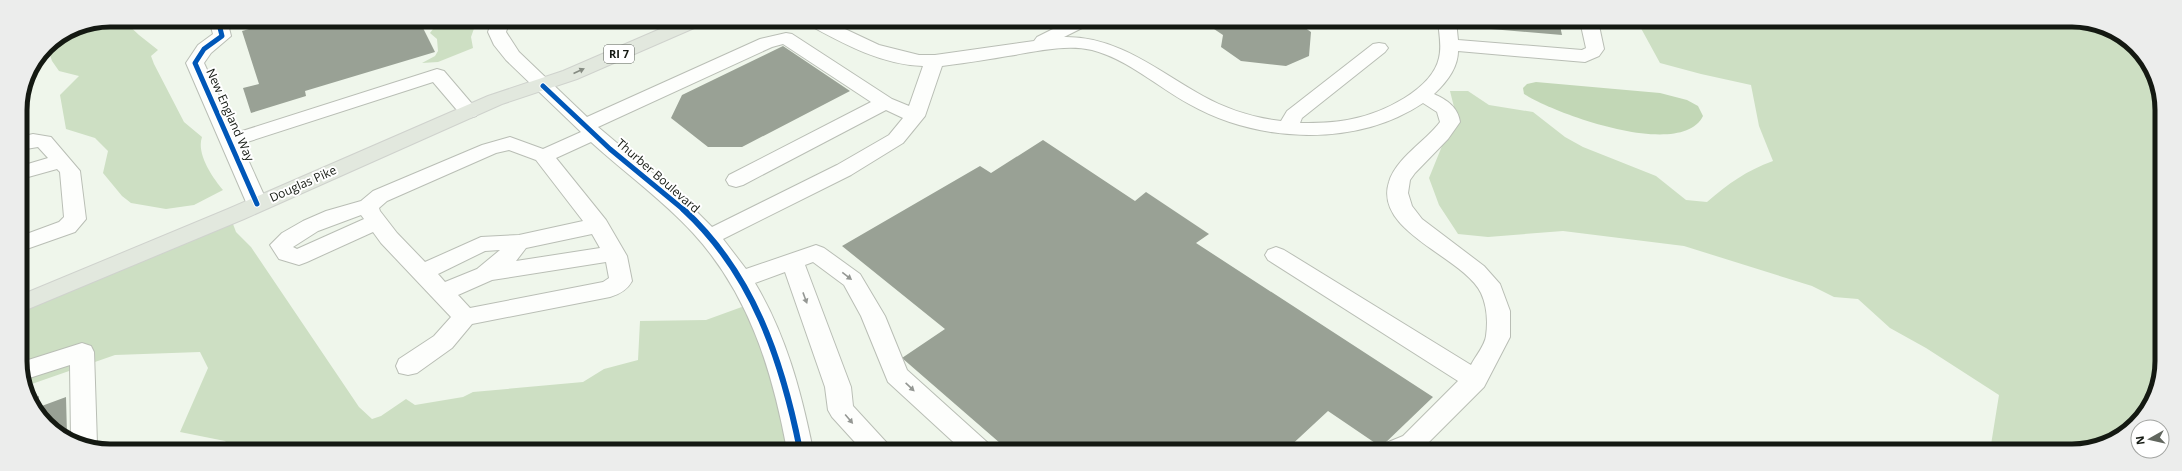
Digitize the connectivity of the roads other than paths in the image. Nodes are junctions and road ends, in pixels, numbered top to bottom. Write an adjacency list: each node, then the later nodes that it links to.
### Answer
1 (220, 27): 20 (street, New England Way)
2 (498, 27): 13 (street, Thurber Boulevard)
3 (647, 27): 13 (main road, Douglas Pike / RI 7)
4 (677, 27): 13 (main road, Douglas Pike / RI 7, one-way to 4)
5 (833, 27): 12 (street)
6 (1070, 27): 9 (street)
7 (1447, 27): 10 (street)
8 (1590, 27): 10 (street)
9 (1040, 45): 12 (street); 18 (street)
10 (1448, 45): 14 (street)
11 (1380, 48): 18 (street)
12 (935, 61): 17 (street)
13 (538, 81): 16 (main road, Douglas Pike / RI 7); 19 (street, Thurber Boulevard)
14 (1421, 95): 18 (street); 42 (street)
15 (885, 103): 17 (street); 19 (street); 25 (street)
16 (469, 112): 20 (street); 26 (main road, Douglas Pike / RI 7)
17 (915, 116): 28 (street)
18 (1288, 127)
19 (589, 130): 22 (street); 28 (street, Thurber Boulevard)
20 (230, 141): 26 (street, New England Way)
21 (27, 142): 23 (street)
22 (543, 156): 27 (street); 34 (street)
23 (62, 161): 24 (street); 29 (street)
24 (27, 171)
25 (736, 180)
26 (257, 204): 38 (main road, Douglas Pike / RI 7)
27 (598, 225): 30 (street); 31 (street)
28 (710, 237): 36 (street, Thurber Boulevard)
29 (27, 242)
30 (519, 242): 34 (street); 35 (street)
31 (614, 253): 35 (street); 39 (street)
32 (1276, 255): 42 (street)
33 (792, 261): 36 (street); 45 (street, one-way to 45); 46 (street, one-way to 46)
34 (423, 272): 37 (street)
35 (488, 273): 37 (street)
36 (742, 279): 44 (street, Thurber Boulevard)
37 (442, 293): 39 (street)
38 (27, 301)
39 (465, 318): 40 (street)
40 (408, 366)
41 (28, 369): 43 (street)
42 (1475, 380): 47 (street)
43 (84, 440)
44 (799, 444)
45 (872, 444)
46 (972, 444)
47 (1412, 444)

